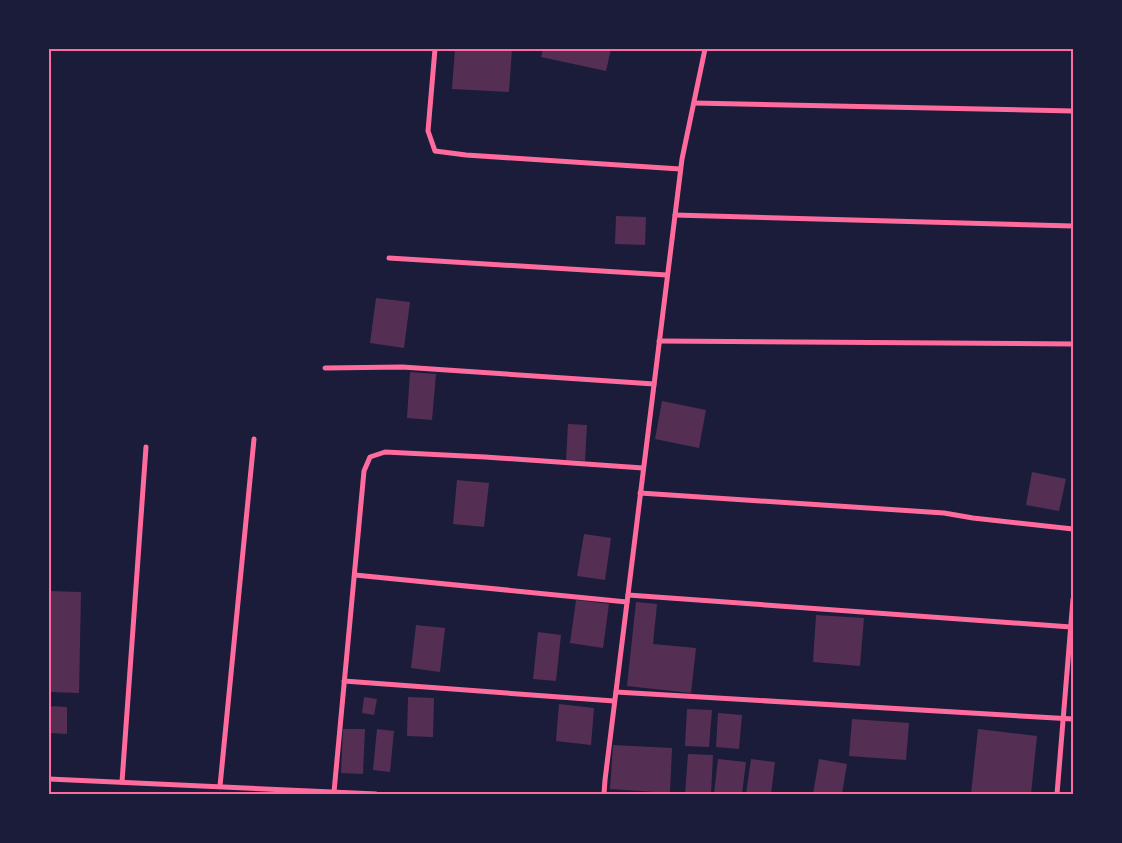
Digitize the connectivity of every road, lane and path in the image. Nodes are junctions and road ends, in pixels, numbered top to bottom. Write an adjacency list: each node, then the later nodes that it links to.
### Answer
1 (435, 49): 5 (street)
2 (705, 49): 3 (street)
3 (694, 103): 4 (street); 5 (street)
4 (1073, 112)
5 (680, 169): 6 (street)
6 (675, 215): 7 (street); 9 (street)
7 (1073, 226)
8 (388, 258): 9 (street)
9 (667, 275): 10 (street)
10 (659, 341): 11 (street); 13 (street)
11 (1073, 344)
12 (325, 368): 13 (street)
13 (654, 384): 16 (street)
14 (254, 439): 32 (street)
15 (146, 447): 31 (street)
16 (644, 468): 17 (street); 19 (street)
17 (640, 492): 18 (street); 20 (street)
18 (1073, 529)
19 (355, 575): 22 (street); 25 (street)
20 (628, 596): 22 (street); 24 (street)
21 (1073, 598): 23 (street)
22 (627, 602): 26 (street)
23 (1073, 609): 24 (street)
24 (1071, 627): 28 (street)
25 (344, 681): 27 (street); 33 (street)
26 (616, 692): 27 (street); 28 (street)
27 (614, 702): 35 (street)
28 (1063, 718): 29 (street); 36 (street)
29 (1073, 719)
30 (49, 779): 31 (street)
31 (122, 782): 32 (street)
32 (220, 786): 33 (street)
33 (334, 792): 34 (street)
34 (376, 794)
35 (604, 794)
36 (1057, 794)

